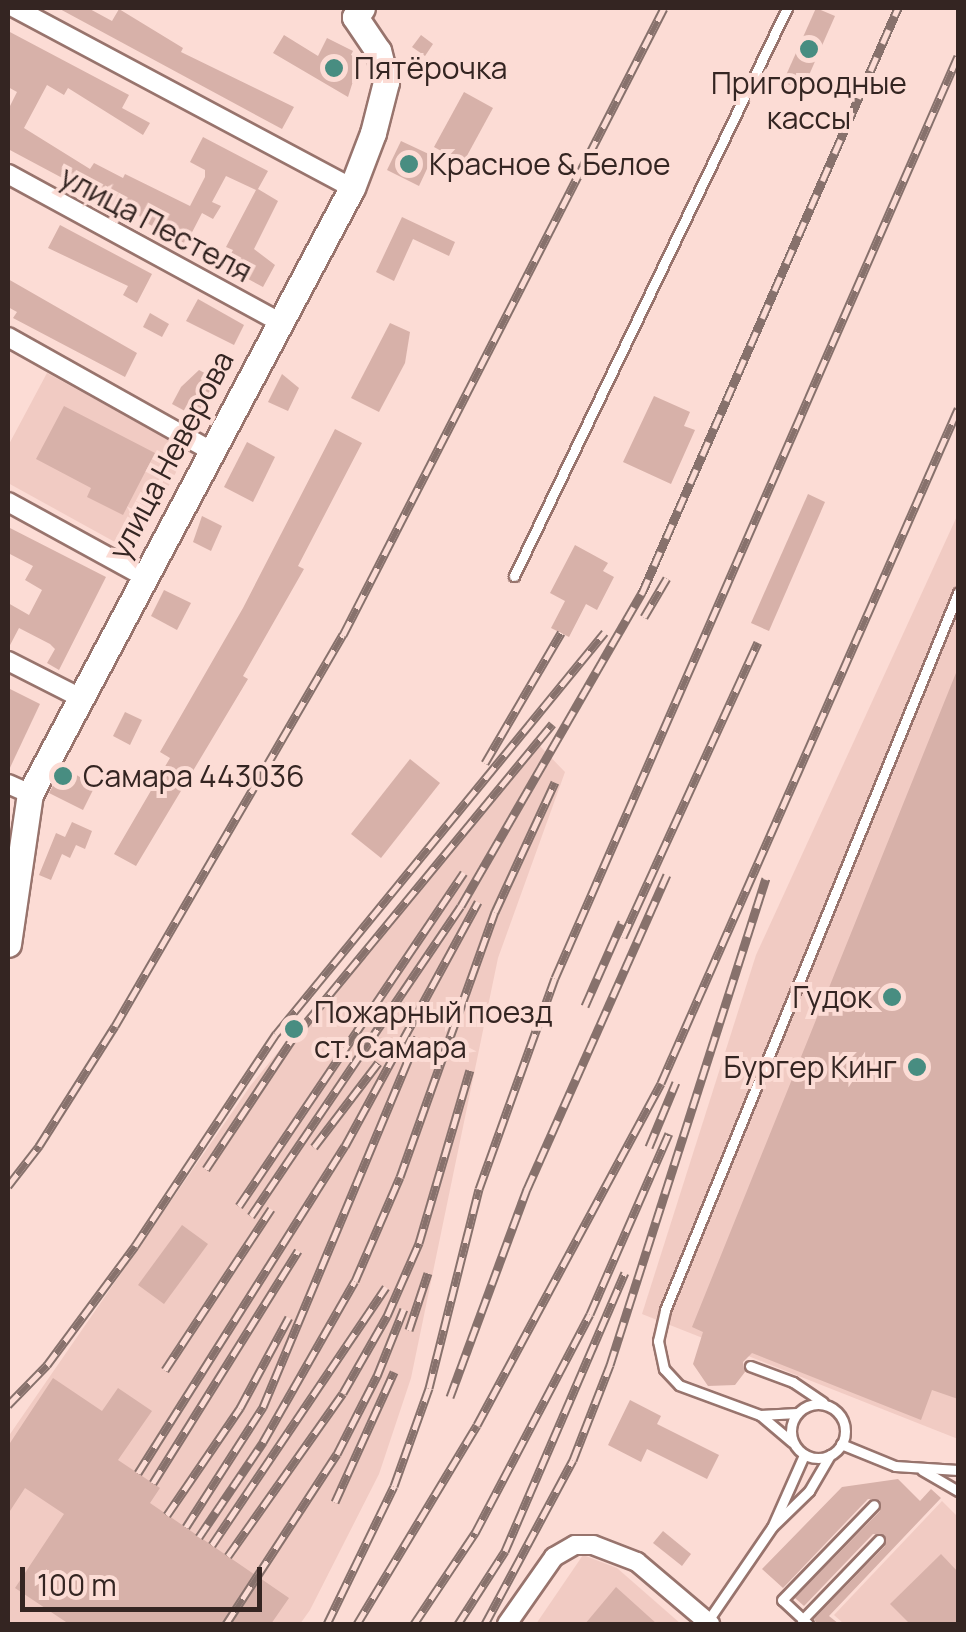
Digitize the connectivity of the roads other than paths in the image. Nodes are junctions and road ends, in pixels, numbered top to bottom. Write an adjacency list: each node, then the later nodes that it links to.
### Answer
1 (15, 8): 5 (street)
2 (787, 8): 11 (lane)
3 (354, 11): 5 (street, улица Неверова)
4 (8, 174): 6 (street, улица Пестеля)
5 (352, 188): 6 (street, улица Неверова)
6 (279, 322): 8 (street, улица Неверова)
7 (8, 336): 8 (street)
8 (211, 452): 10 (street, улица Неверова)
9 (8, 502): 10 (street)
10 (143, 576): 14 (street, улица Неверова)
11 (514, 576)
12 (958, 593): 22 (lane)
13 (8, 661): 14 (street)
14 (78, 697): 15 (street, улица Неверова)
15 (19, 789): 16 (street, улица Неверова)
16 (8, 944)
17 (750, 1366): 18 (lane)
18 (793, 1382): 19 (lane); 20 (lane)
19 (806, 1406): 20 (lane); 21 (lane)
20 (829, 1406): 24 (lane)
21 (797, 1413): 22 (lane); 23 (lane)
22 (760, 1415): 23 (lane)
23 (792, 1442): 25 (lane)
24 (842, 1444): 26 (lane); 27 (lane)
25 (804, 1455): 26 (lane); 31 (lane)
26 (830, 1456): 31 (lane)
27 (921, 1470): 28 (lane); 29 (lane)
28 (958, 1470)
29 (958, 1491)
30 (874, 1505): 33 (lane)
31 (772, 1527): 34 (lane)
32 (879, 1540): 33 (lane)
33 (805, 1622)
34 (708, 1623): 35 (street)
35 (507, 1624)

